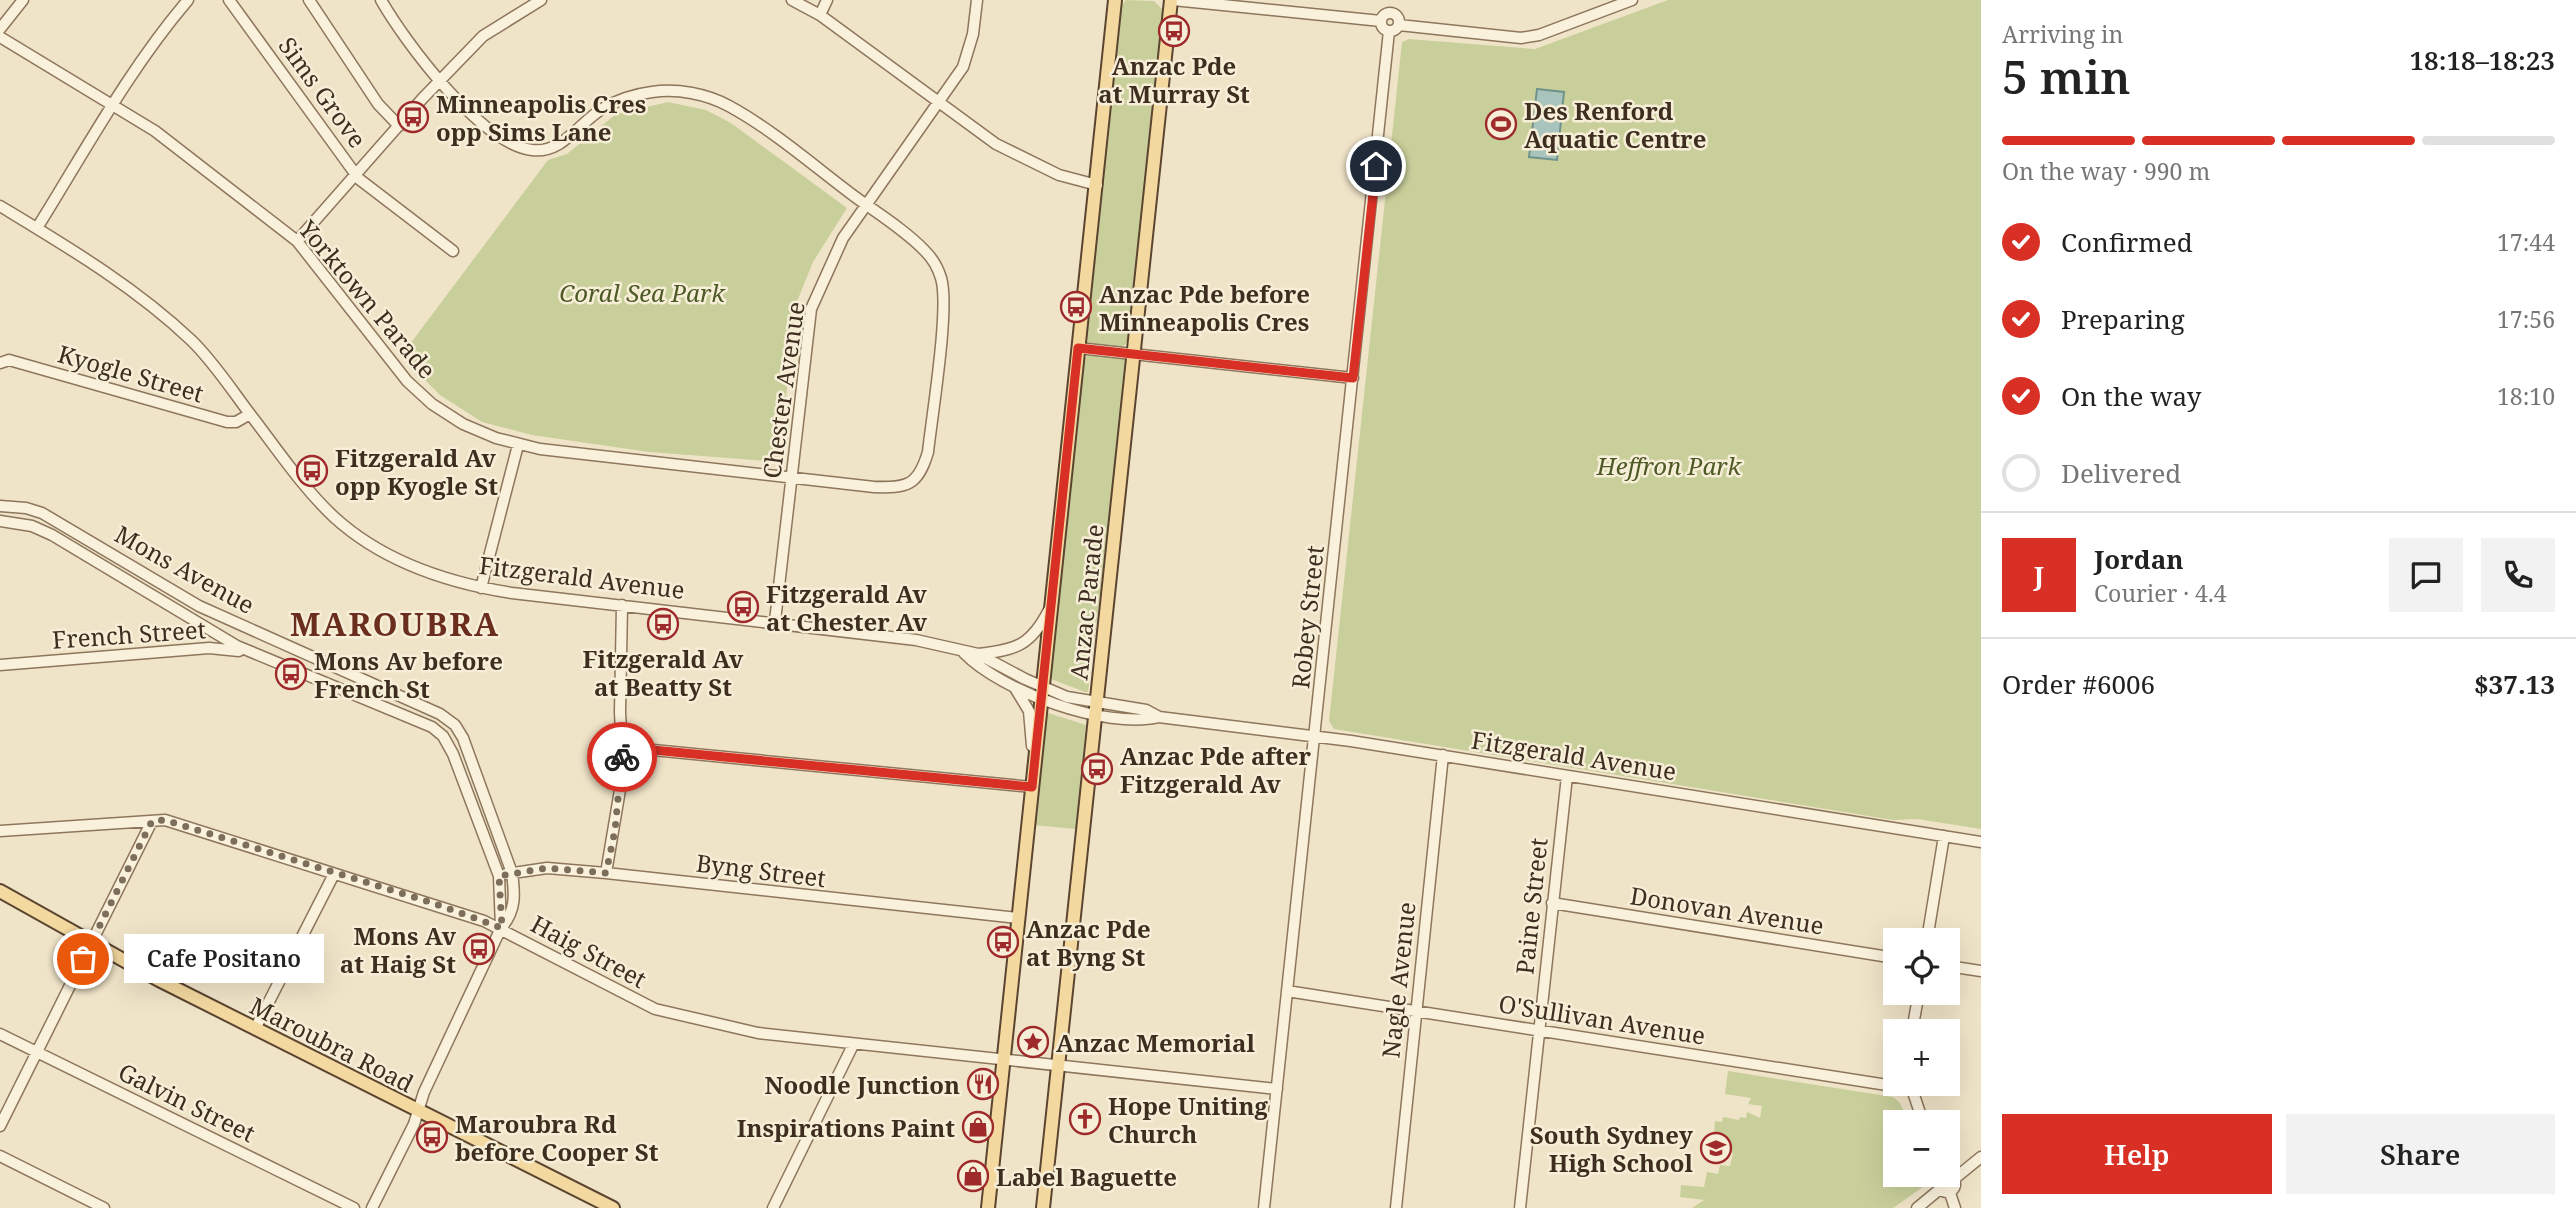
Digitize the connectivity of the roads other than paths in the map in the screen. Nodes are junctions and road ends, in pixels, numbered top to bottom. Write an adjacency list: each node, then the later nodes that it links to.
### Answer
1 (23, 0): 19 (street)
2 (188, 0): 24 (street)
3 (229, 0): 26 (street, Sims Grove)
4 (309, 0): 25 (street)
5 (381, 0): 22 (street)
6 (541, 0): 22 (street)
7 (792, 0): 16 (street)
8 (827, 0): 16 (street)
9 (977, 0): 23 (street, Chester Avenue)
10 (1115, 0): 27 (main road, Anzac Parade)
11 (1172, 0): 14 (street); 34 (main road, Anzac Parade)
12 (1392, 0): 15 (street)
13 (1632, 0): 18 (street)
14 (1280, 5): 17 (street)
15 (1391, 12): 17 (street); 18 (street)
16 (820, 15): 23 (street)
17 (1381, 21): 20 (street)
18 (1399, 25): 20 (street)
19 (0, 29)
20 (1389, 31): 36 (street, Robey Street)
21 (0, 37): 24 (street, Yorktown Parade)
22 (440, 80): 25 (street); 28 (street)
23 (940, 102): 27 (street); 28 (street, Chester Avenue)
24 (113, 105): 30 (street); 31 (street, Yorktown Parade)
25 (399, 126): 26 (street)
26 (356, 175): 31 (street); 32 (street, Sims Grove)
27 (1097, 185): 33 (main road, Anzac Parade)
28 (866, 205): 39 (street, Chester Avenue); 39 (street, Yorktown Parade)
29 (0, 206): 30 (street, Fitzgerald Avenue)
30 (37, 228): 37 (street, Fitzgerald Avenue)
31 (298, 241): 38 (street, Yorktown Parade)
32 (453, 251)
33 (1078, 348): 34 (street); 44 (main road, Anzac Parade)
34 (1134, 354): 36 (street); 52 (main road, Anzac Parade)
35 (3, 359): 37 (street, Kyogle Street)
36 (1353, 378): 53 (street, Robey Street)
37 (250, 414): 42 (street, Fitzgerald Avenue)
38 (518, 444): 39 (street, Yorktown Parade); 42 (street)
39 (791, 478): 45 (street, Chester Avenue)
40 (0, 506): 62 (street, Mons Avenue)
41 (0, 521): 48 (street, Mons Avenue)
42 (481, 588): 43 (street, Fitzgerald Avenue)
43 (622, 605): 45 (street, Fitzgerald Avenue); 54 (street)
44 (1052, 605): 47 (street); 51 (main road, Anzac Parade)
45 (775, 621): 46 (street, Fitzgerald Avenue)
46 (964, 653): 47 (street, Fitzgerald Avenue); 50 (street, Fitzgerald Avenue)
47 (978, 654): 51 (street, Fitzgerald Avenue)
48 (260, 656): 49 (street, French Street); 65 (street, Mons Avenue)
49 (0, 665)
50 (1012, 684): 51 (street, Fitzgerald Avenue); 57 (street)
51 (1041, 693): 52 (street, Fitzgerald Avenue); 57 (main road, Anzac Parade)
52 (1095, 709): 53 (street, Fitzgerald Avenue); 83 (main road, Anzac Parade)
53 (1315, 736): 55 (street, Fitzgerald Avenue); 75 (street, Robey Street)
54 (622, 747): 57 (street); 63 (street)
55 (1443, 755): 56 (street, Fitzgerald Avenue); 76 (street, Nagle Avenue)
56 (1567, 776): 60 (street, Fitzgerald Avenue); 67 (street, Paine Street)
57 (1032, 781): 68 (main road, Anzac Parade)
58 (152, 821): 59 (street, Haig Street); 64 (street, Haig Street); 71 (street)
59 (0, 831)
60 (1944, 836): 61 (street, Fitzgerald Avenue); 70 (street)
61 (1981, 842)
62 (512, 873): 63 (street, Byng Street); 65 (street, Byng Street); 69 (street, Mons Avenue)
63 (606, 873): 68 (street, Byng Street)
64 (334, 874): 69 (street, Haig Street); 77 (street)
65 (499, 876): 69 (street, Mons Avenue)
66 (0, 891): 71 (main road, Maroubra Road)
67 (1552, 903): 72 (street, Donovan Avenue); 78 (street, Paine Street)
68 (1018, 918): 82 (main road, Anzac Parade)
69 (502, 928): 80 (street, Haig Street); 86 (street, Mons Avenue)
70 (1929, 928)
71 (91, 942): 77 (main road, Maroubra Road); 81 (street)
72 (1883, 956)
73 (1960, 968): 74 (street)
74 (1981, 971)
75 (1287, 991): 76 (street, O'Sullivan Avenue); 85 (street, Robey Street)
76 (1415, 1012): 78 (street, O'Sullivan Avenue); 100 (street, Nagle Avenue)
77 (256, 1029): 86 (main road, Maroubra Road)
78 (1539, 1031): 84 (street, O'Sullivan Avenue); 101 (street, Paine Street)
79 (0, 1034): 81 (street, Galvin Street)
80 (853, 1045): 82 (street, Haig Street); 96 (street)
81 (36, 1052): 87 (street); 93 (street, Galvin Street)
82 (1004, 1060): 83 (street, Haig Street); 97 (main road, Anzac Parade)
83 (1058, 1065): 85 (street, Haig Street); 98 (main road, Anzac Parade)
84 (1883, 1084)
85 (1277, 1089): 99 (street, Robey Street)
86 (419, 1112): 94 (street, Mons Avenue); 95 (main road, Maroubra Road)
87 (0, 1126)
88 (0, 1156): 92 (street)
89 (1981, 1157): 90 (street)
90 (1960, 1169)
91 (1949, 1198): 102 (street)
92 (104, 1208)
93 (354, 1208)
94 (372, 1208)
95 (613, 1208)
96 (773, 1208)
97 (988, 1208)
98 (1043, 1208)
99 (1264, 1208)
100 (1396, 1208)
101 (1520, 1208)
102 (1917, 1208)

